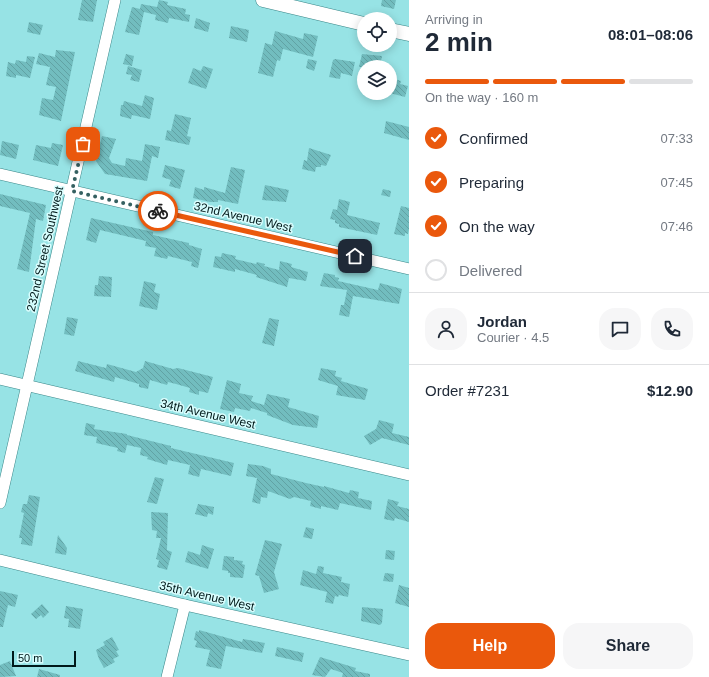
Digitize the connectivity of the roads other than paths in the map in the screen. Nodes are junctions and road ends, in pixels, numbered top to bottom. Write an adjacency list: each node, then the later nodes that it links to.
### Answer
1 (115, 0): 7 (street, 232nd Street Southwest)
2 (263, 0): 3 (main road)
3 (357, 22)
4 (397, 31): 5 (main road)
5 (409, 34)
6 (0, 174): 7 (street, 32nd Avenue West)
7 (72, 191): 8 (street, 32nd Avenue West); 10 (street, 232nd Street Southwest)
8 (409, 269)
9 (0, 379): 10 (street, 34th Avenue West)
10 (27, 386): 11 (street, 34th Avenue West); 12 (street, 232nd Street Southwest)
11 (409, 475)
12 (0, 503)
13 (0, 560): 14 (street, 35th Avenue West)
14 (185, 605): 15 (street, 35th Avenue West); 16 (street)
15 (409, 655)
16 (166, 677)

